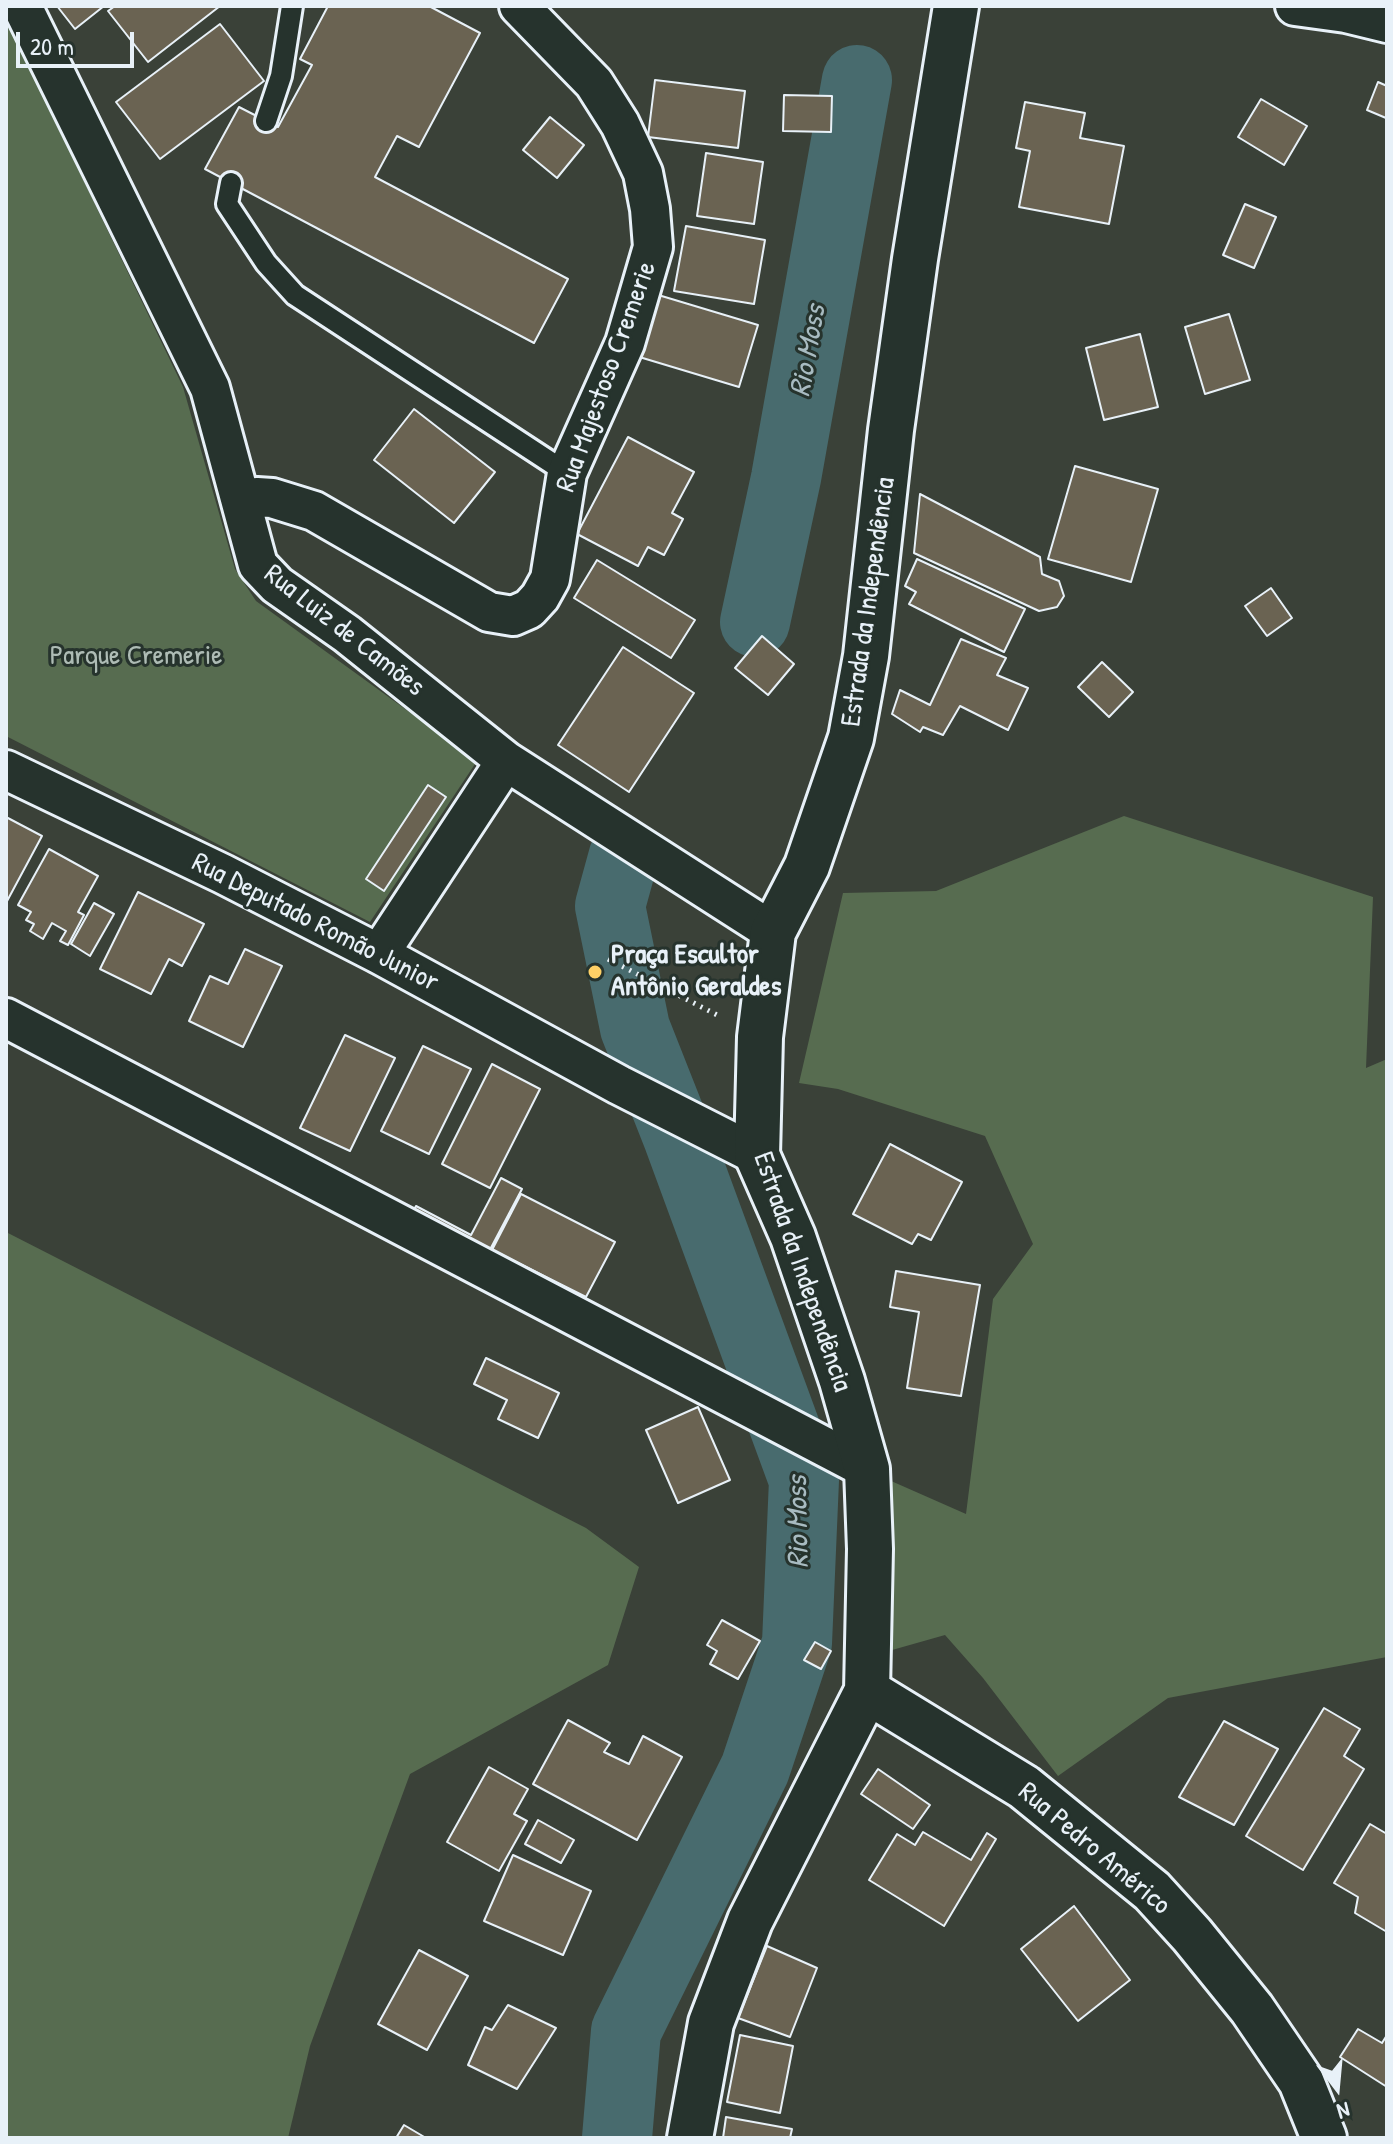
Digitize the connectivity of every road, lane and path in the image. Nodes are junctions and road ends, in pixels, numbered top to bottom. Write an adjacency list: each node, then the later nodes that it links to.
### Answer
1 (22, 6): 10 (street, Rua Luiz de Camões)
2 (292, 6): 7 (lane)
3 (519, 6): 9 (street, Rua Majestoso Cremerie)
4 (956, 6): 13 (street, Estrada da Independência)
5 (1295, 6): 6 (street)
6 (1387, 23)
7 (266, 121)
8 (231, 183): 9 (lane)
9 (567, 473): 10 (street, Rua Majestoso Cremerie)
10 (242, 503): 11 (street, Rua Luiz de Camões)
11 (506, 761): 13 (street, Rua Luiz de Camões); 14 (street)
12 (6, 770): 14 (street, Rua Deputado Romão Junior)
13 (773, 932): 17 (street, Estrada da Independência)
14 (379, 954): 18 (street, Rua Deputado Romão Junior)
15 (608, 959): 17 (path)
16 (6, 1018): 19 (street)
17 (760, 1037): 18 (street, Estrada da Independência)
18 (756, 1154): 19 (street, Estrada da Independência)
19 (865, 1468): 20 (street, Estrada da Independência)
20 (867, 1691): 21 (street, Estrada da Independência); 22 (street, Rua Pedro Américo)
21 (690, 2138)
22 (1324, 2138)

